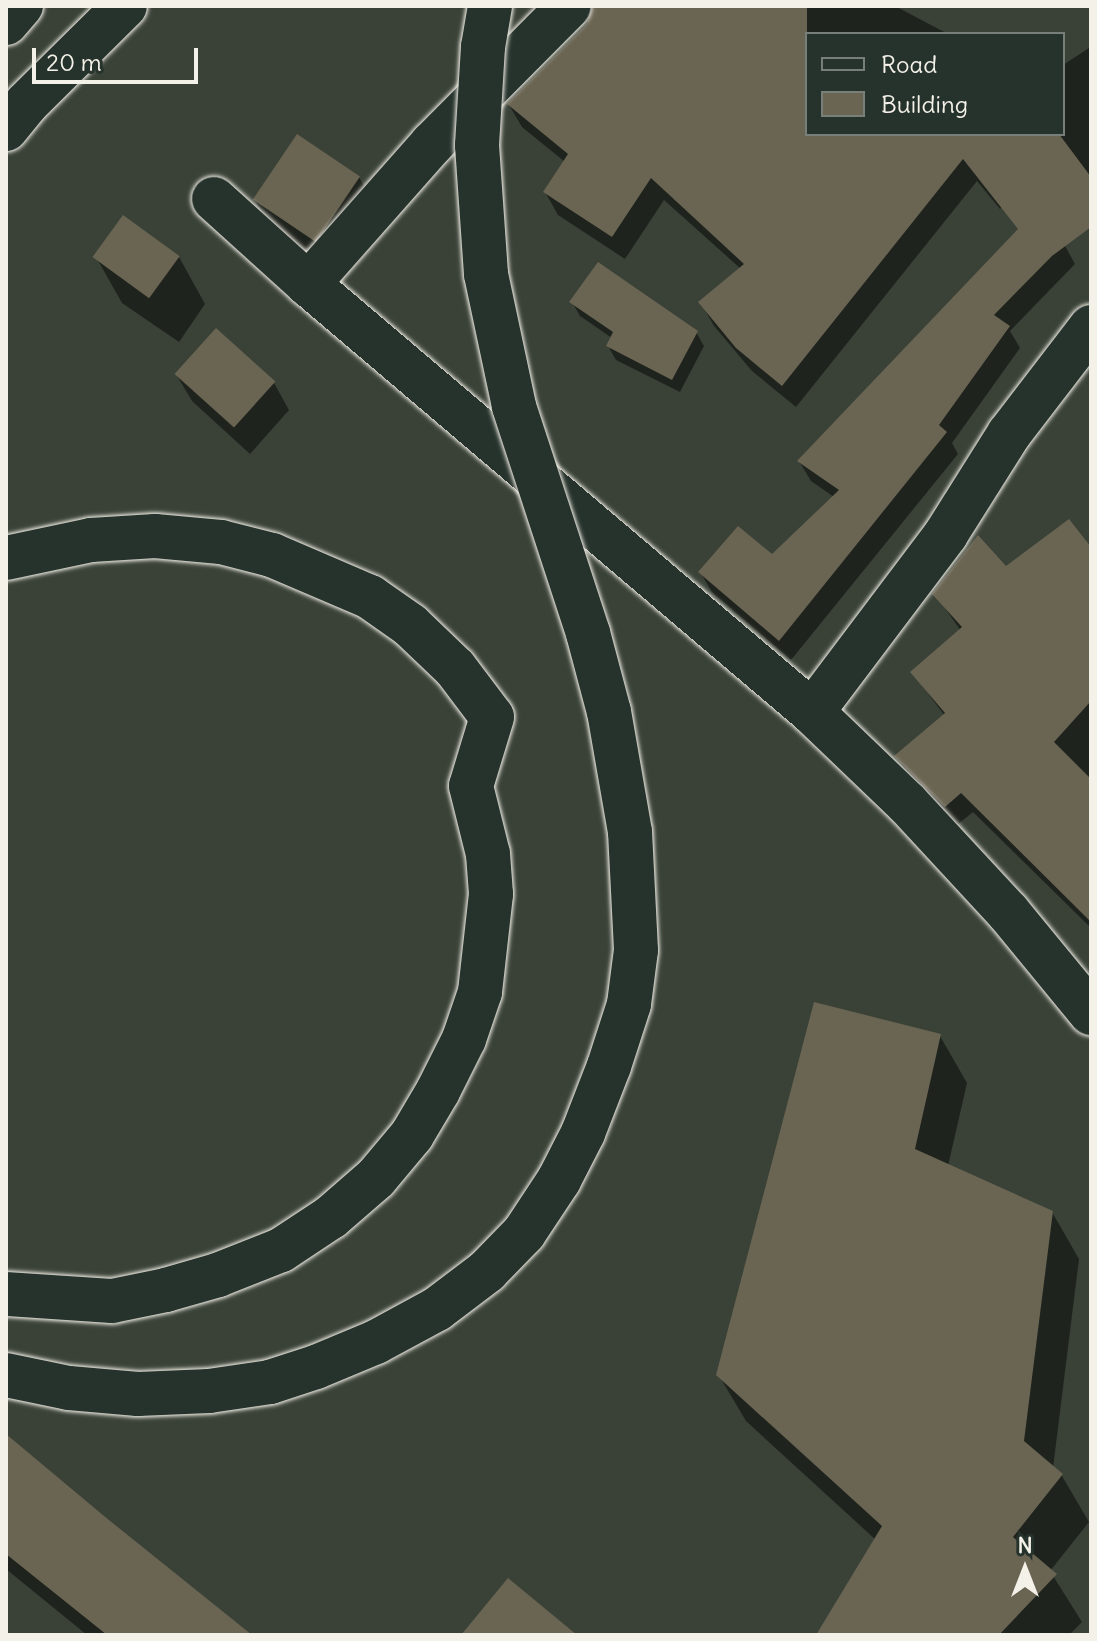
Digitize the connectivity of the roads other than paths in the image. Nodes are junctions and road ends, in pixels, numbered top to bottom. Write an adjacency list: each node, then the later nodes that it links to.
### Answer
1 (21, 6): 5 (main road)
2 (125, 6): 6 (main road)
3 (490, 6): 14 (main road, bridge)
4 (569, 6): 8 (main road)
5 (6, 23)
6 (6, 129)
7 (214, 199): 8 (main road)
8 (308, 284): 11 (main road)
9 (1091, 327): 11 (main road)
10 (6, 558): 13 (main road)
11 (812, 712): 12 (main road)
12 (1091, 1013)
13 (6, 1294)
14 (6, 1375)

